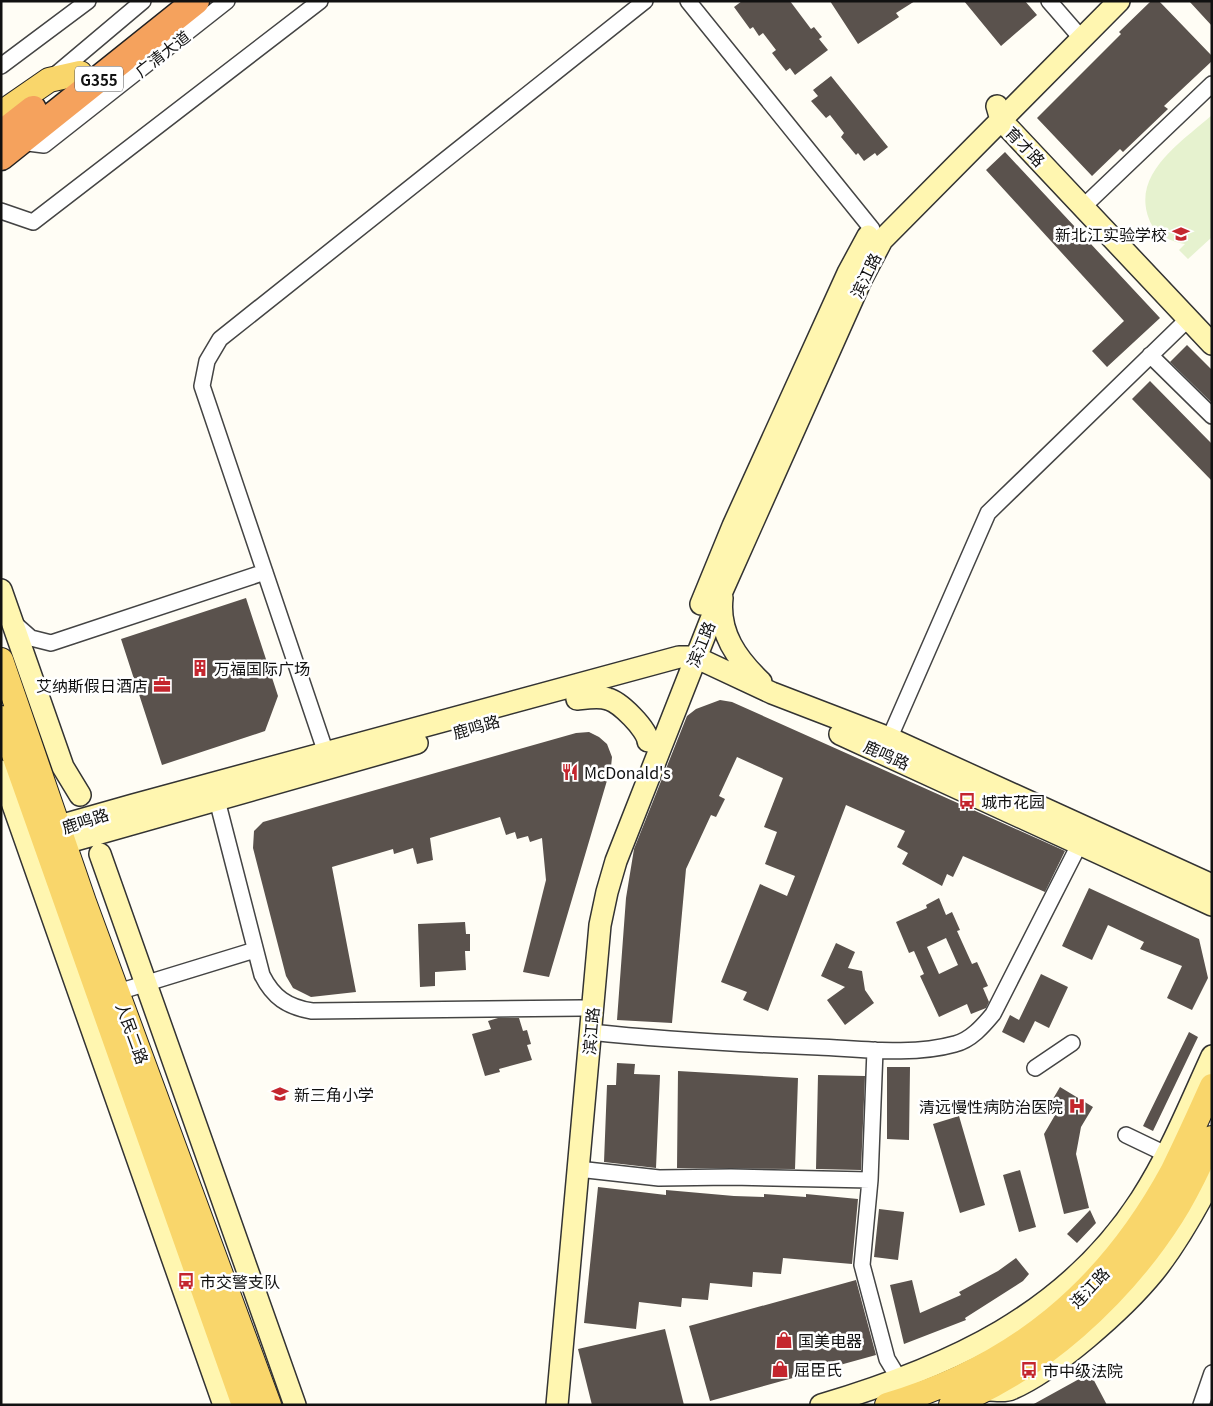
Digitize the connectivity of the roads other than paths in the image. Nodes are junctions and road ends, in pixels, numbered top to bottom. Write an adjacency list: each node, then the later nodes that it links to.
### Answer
1 (88, 1): 13 (street)
2 (143, 1): 15 (street)
3 (169, 1): 14 (highway, G355)
4 (196, 1): 19 (highway, 广清大道 / G355)
5 (228, 1): 19 (street, 广清大道)
6 (320, 1): 21 (street)
7 (645, 1): 28 (street)
8 (688, 1): 22 (street)
9 (1049, 1): 12 (street)
10 (1100, 1): 12 (street, 滨江路)
11 (1119, 1): 12 (street, 滨江路)
12 (1077, 33): 17 (street, 滨江路)
13 (1, 66)
14 (80, 73): 15 (main road); 19 (highway, G355)
15 (49, 80): 18 (main road)
16 (1212, 84): 20 (street)
17 (1002, 112): 20 (street, 育才路); 22 (street, 滨江路); 29 (street, 滨江路)
18 (1, 113)
19 (8, 144)
20 (1088, 202): 23 (street, 育才路); 24 (street, 育才路)
21 (1, 211)
22 (872, 229): 33 (street, 滨江路)
23 (1188, 319): 25 (street, 育才路); 26 (street)
24 (1212, 329)
25 (1212, 344)
26 (1150, 356): 27 (street); 38 (street)
27 (1212, 416)
28 (265, 572): 31 (street); 39 (street)
29 (723, 589): 33 (street, 滨江路); 34 (street)
30 (1, 590): 31 (street)
31 (12, 622): 42 (street)
32 (1, 660): 40 (main road, 人民二路)
33 (684, 664): 34 (street, 鹿鸣路); 35 (street, 鹿鸣路); 37 (street, 滨江路); 38 (street, 鹿鸣路); 39 (street, 鹿鸣路); 55 (street, 滨江路)
34 (772, 693): 38 (street, 鹿鸣路)
35 (577, 699): 37 (street); 43 (street, 鹿鸣路)
36 (1, 718): 45 (main road, 人民二路)
37 (648, 741): 54 (street, 滨江路)
38 (886, 745): 46 (street, 鹿鸣路); 48 (street, 鹿鸣路)
39 (326, 753): 44 (street, 鹿鸣路)
40 (34, 756): 42 (street); 45 (main road, 人民二路)
41 (1, 771): 70 (street)
42 (80, 795): 44 (street)
43 (216, 800): 44 (street, 鹿鸣路); 51 (street)
44 (135, 813): 45 (street, 鹿鸣路); 47 (street)
45 (56, 835): 49 (main road, 人民二路); 71 (main road, 人民二路)
46 (1080, 843): 50 (street, 鹿鸣路); 57 (street)
47 (100, 854): 49 (street); 52 (street, 人民二路)
48 (1207, 880)
49 (84, 902): 53 (main road, 人民二路)
50 (1212, 905)
51 (255, 950): 52 (street); 54 (street)
52 (146, 982): 53 (street); 73 (street, 人民二路)
53 (118, 992): 72 (main road, 人民二路)
54 (582, 1008): 74 (street, 滨江路)
55 (590, 1032): 57 (street); 64 (street, 滨江路)
56 (1072, 1043): 59 (street)
57 (875, 1050): 65 (street)
58 (1212, 1056): 63 (street)
59 (1035, 1068)
60 (1212, 1086): 63 (main road, 连江路)
61 (1126, 1136): 63 (street)
62 (1212, 1138): 66 (main road, 连江路)
63 (1172, 1157): 68 (main road, 连江路)
64 (578, 1169): 65 (street); 75 (street, 滨江路)
65 (870, 1180): 68 (street)
66 (1203, 1186): 69 (main road, 连江路)
67 (1212, 1373): 78 (street)
68 (905, 1389): 76 (street); 77 (main road, 连江路)
69 (970, 1399)
70 (224, 1405)
71 (244, 1405)
72 (269, 1405)
73 (295, 1405)
74 (543, 1405)
75 (557, 1405)
76 (821, 1405)
77 (887, 1405)
78 (1201, 1405)

